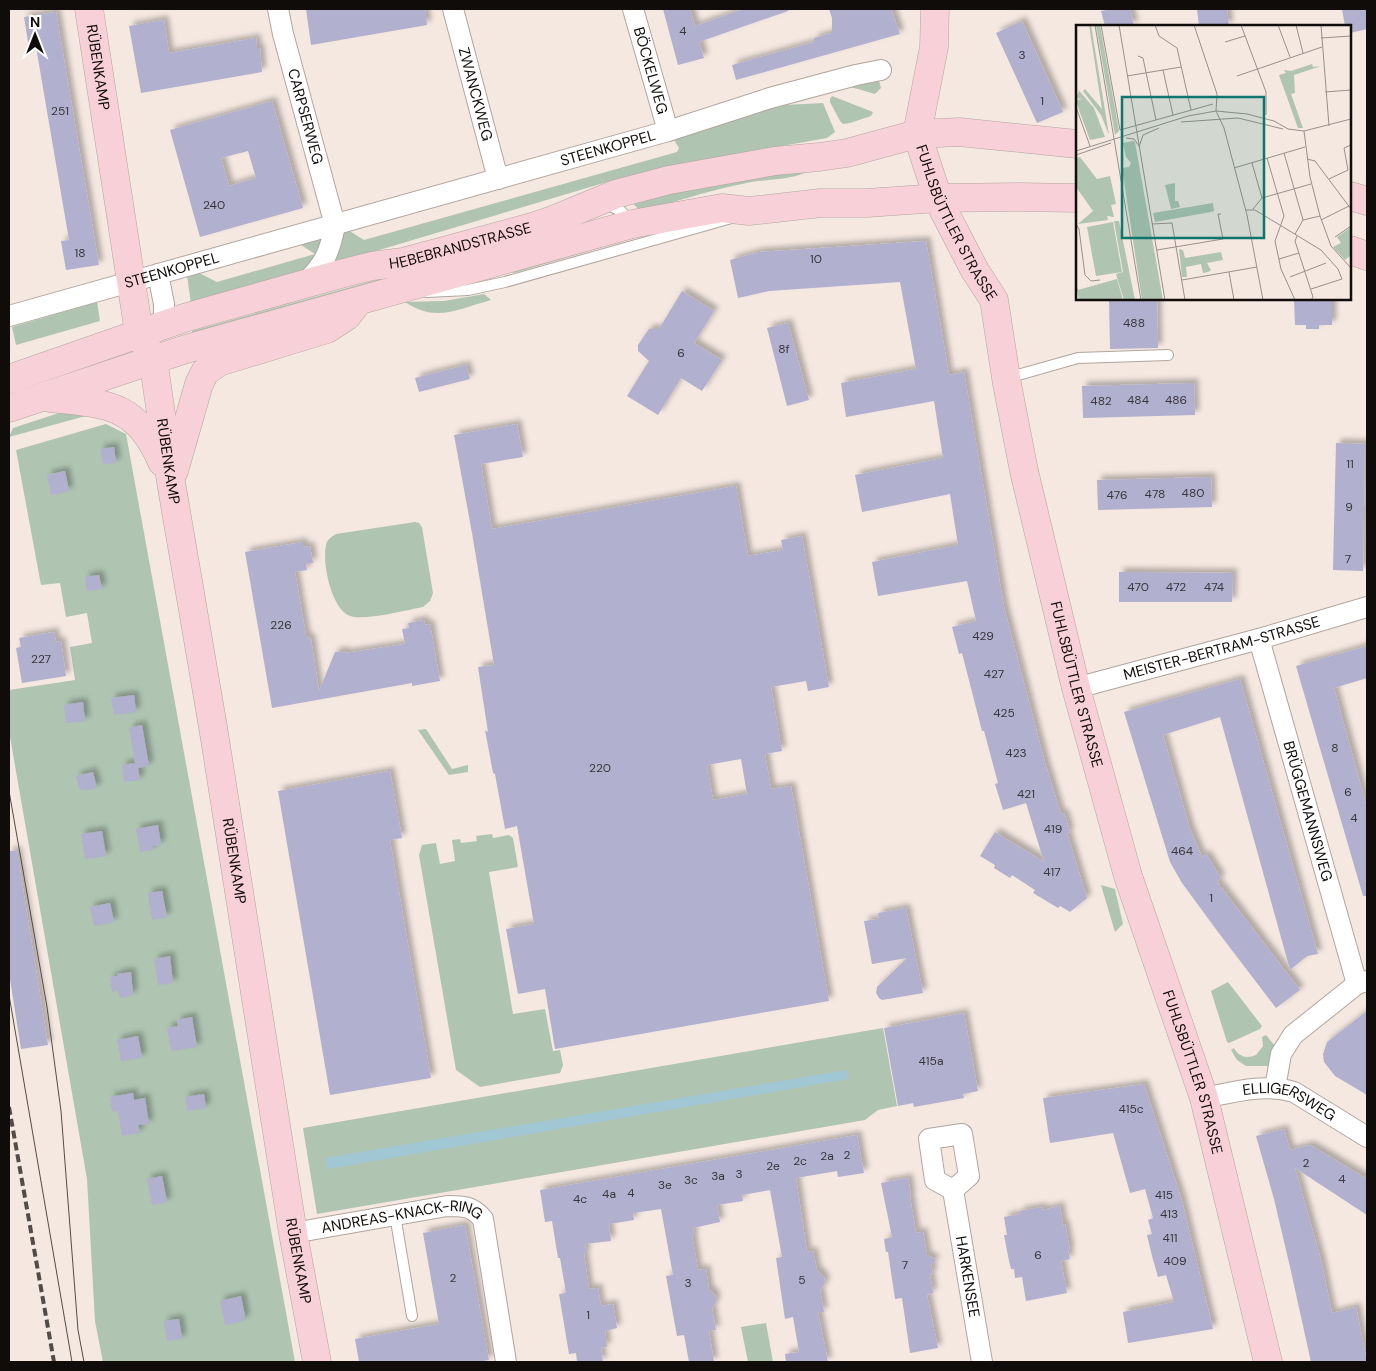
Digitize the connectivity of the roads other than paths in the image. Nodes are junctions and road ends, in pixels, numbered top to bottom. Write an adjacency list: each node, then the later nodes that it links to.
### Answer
1 (89, 9): 21 (main road, RÜBENKAMP)
2 (278, 9): 16 (street, CARPSERWEG)
3 (452, 9): 10 (street, ZWANCKWEG)
4 (634, 9): 7 (street, BÖCKELWEG)
5 (935, 9): 8 (main road, FUHLSBÜTTLER STRASSE)
6 (881, 70): 7 (street, STEENKOPPEL)
7 (668, 131): 10 (street, STEENKOPPEL)
8 (917, 134): 9 (main road, HEBEBRANDSTRASSE); 12 (main road, FUHLSBÜTTLER STRASSE); 15 (main road, HEBEBRANDSTRASSE)
9 (1076, 144)
10 (498, 179): 16 (street, STEENKOPPEL)
11 (1351, 196): 14 (main road)
12 (938, 198): 13 (main road, HEBEBRANDSTRASSE); 17 (main road, HEBEBRANDSTRASSE); 28 (main road, FUHLSBÜTTLER STRASSE)
13 (1076, 198)
14 (1367, 201)
15 (594, 202): 17 (lane); 22 (main road, HEBEBRANDSTRASSE)
16 (335, 225): 20 (street, STEENKOPPEL); 22 (street)
17 (632, 235): 23 (main road, HEBEBRANDSTRASSE)
18 (1351, 250): 19 (main road)
19 (1367, 256)
20 (158, 274): 21 (street, STEENKOPPEL); 25 (street, RÜBENKAMP)
21 (132, 282): 24 (street, STEENKOPPEL); 25 (main road, RÜBENKAMP)
22 (304, 284): 25 (main road, HEBEBRANDSTRASSE)
23 (362, 299): 27 (main road, HEBEBRANDSTRASSE); 32 (main road)
24 (9, 316)
25 (151, 328): 27 (main road, RÜBENKAMP); 29 (main road, HEBEBRANDSTRASSE)
26 (1168, 355): 28 (lane)
27 (153, 359): 30 (main road, HEBEBRANDSTRASSE); 32 (main road, RÜBENKAMP)
28 (1006, 378): 35 (main road, FUHLSBÜTTLER STRASSE)
29 (9, 379)
30 (41, 398): 31 (main road, HEBEBRANDSTRASSE); 32 (main road)
31 (9, 408)
32 (171, 482): 42 (main road, RÜBENKAMP)
33 (1367, 606): 34 (street, MEISTER-BERTRAM-STRASSE)
34 (1259, 638): 35 (street, MEISTER-BERTRAM-STRASSE); 36 (street, BRÜGGEMANNSWEG)
35 (1076, 688): 38 (main road, FUHLSBÜTTLER STRASSE)
36 (1362, 983): 37 (street)
37 (1275, 1088): 38 (street, ELLIGERSWEG); 39 (street, ELLIGERSWEG)
38 (1204, 1098): 47 (main road, FUHLSBÜTTLER STRASSE)
39 (1367, 1137)
40 (953, 1190): 46 (street, HARKENSEE)
41 (395, 1215): 42 (street, ANDREAS-KNACK-RING); 43 (lane); 45 (street, ANDREAS-KNACK-RING)
42 (293, 1233): 44 (main road, RÜBENKAMP)
43 (412, 1316)
44 (317, 1362)
45 (506, 1362)
46 (982, 1362)
47 (1268, 1362)

